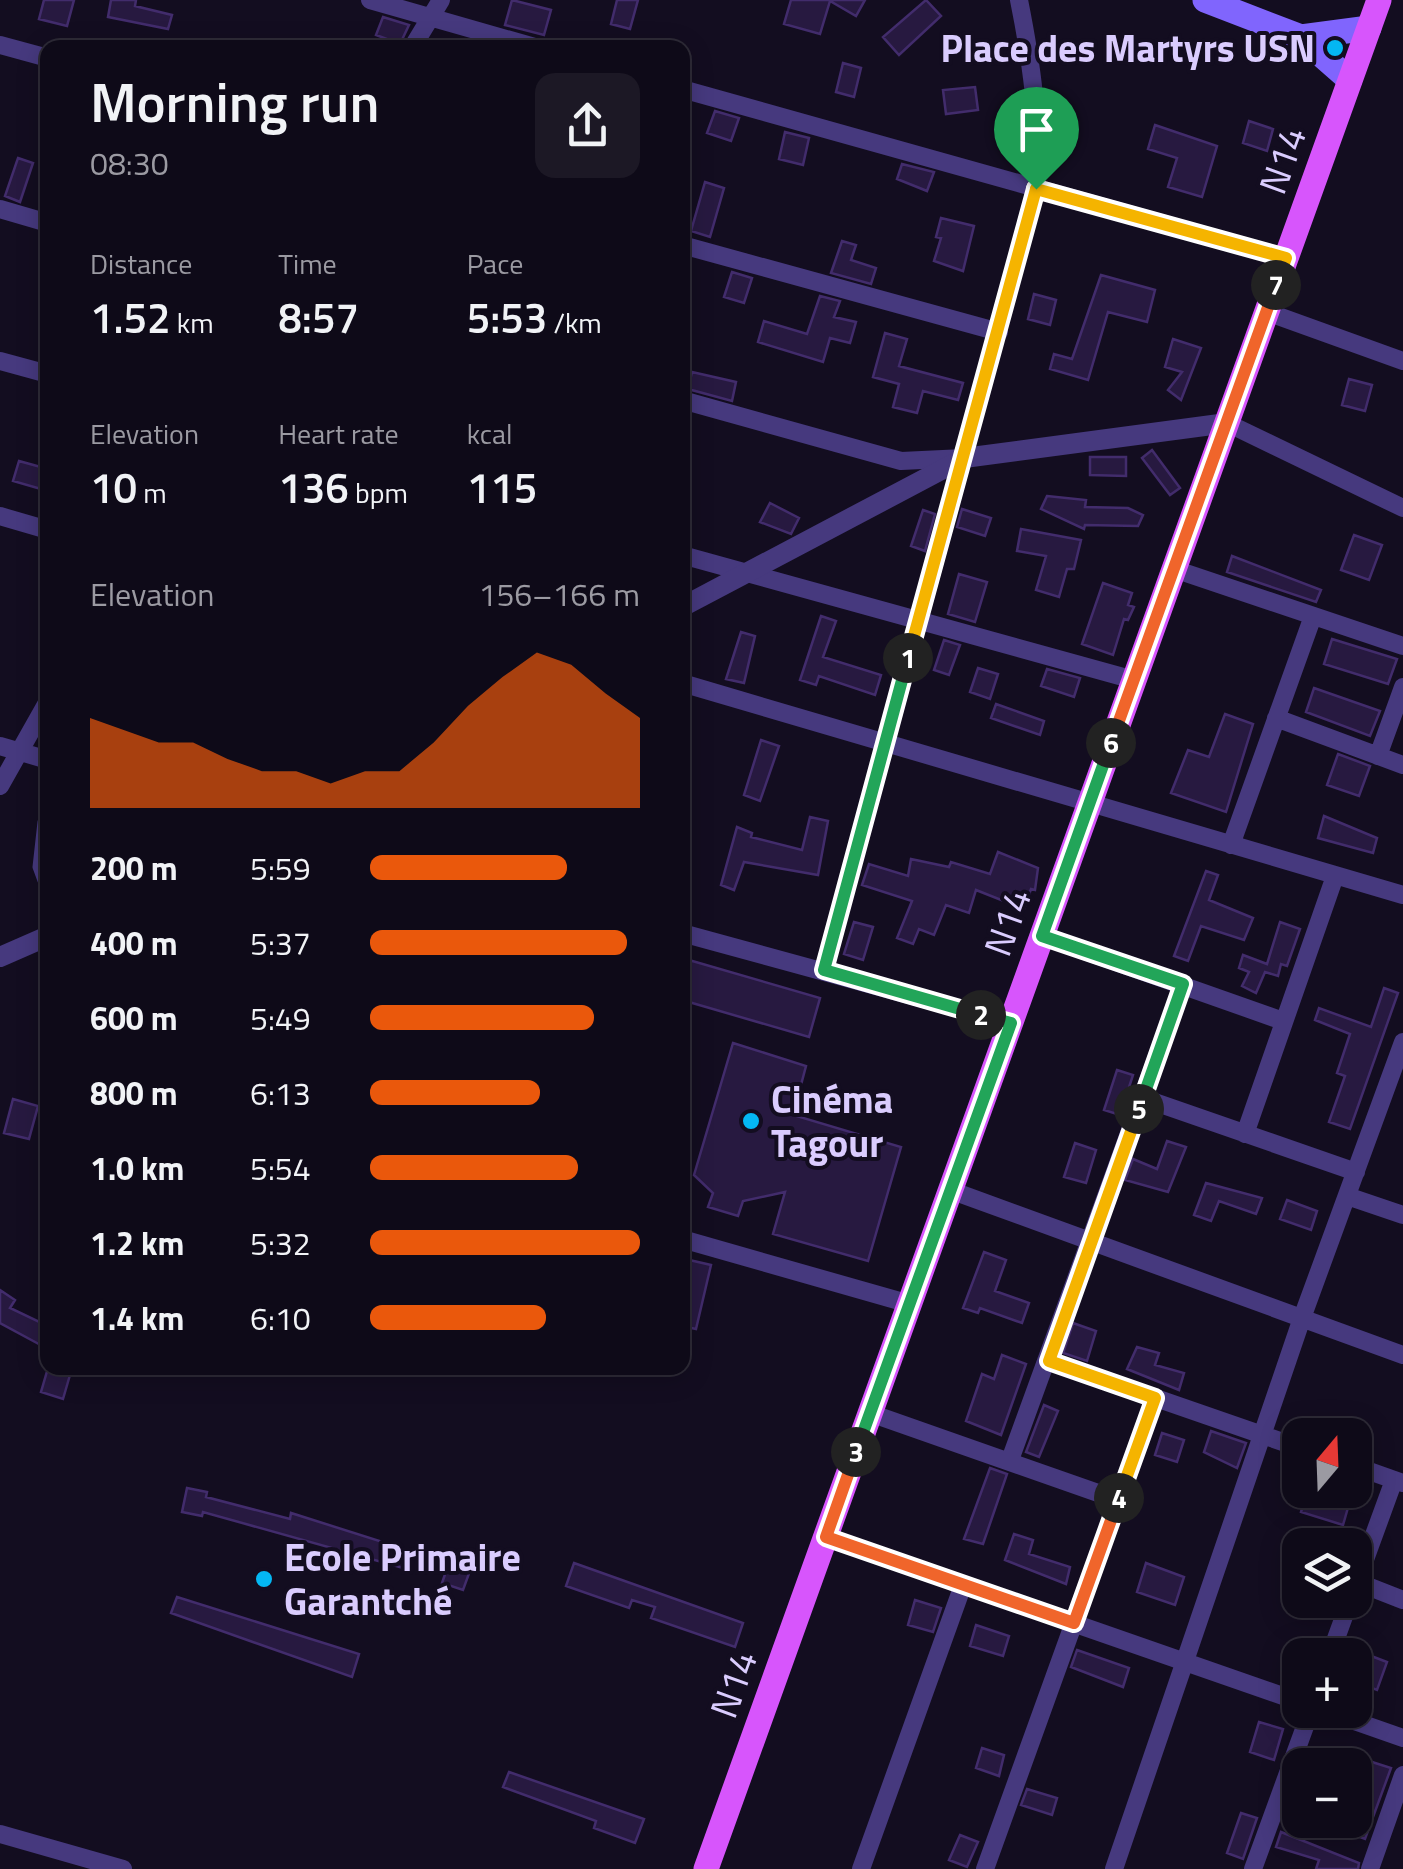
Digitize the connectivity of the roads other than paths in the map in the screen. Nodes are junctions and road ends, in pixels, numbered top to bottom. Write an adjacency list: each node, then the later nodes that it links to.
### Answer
1 (370, 0): 5 (street)
2 (1018, 0): 14 (street)
3 (1205, 0): 7 (main road)
4 (1379, 0): 6 (main road, N14)
5 (436, 8): 8 (street); 9 (street)
6 (1369, 28): 7 (main road); 12 (main road, N14)
7 (1301, 37): 12 (main road)
8 (417, 40)
9 (518, 40)
10 (0, 45): 11 (street)
11 (40, 56)
12 (1350, 80): 18 (main road, N14)
13 (690, 91): 14 (street)
14 (1036, 189): 18 (street); 20 (street)
15 (0, 209): 16 (street)
16 (40, 220)
17 (690, 246): 20 (street)
18 (1286, 258): 19 (main road, N14)
19 (1266, 312): 22 (street); 25 (main road, N14)
20 (999, 332): 26 (street)
21 (0, 360): 23 (street)
22 (1403, 361)
23 (40, 372)
24 (690, 402): 26 (street)
25 (1226, 424): 26 (street); 27 (street); 31 (main road, N14)
26 (964, 458): 32 (street); 35 (street)
27 (1403, 508)
28 (0, 516): 29 (street)
29 (40, 528)
30 (690, 557): 32 (street)
31 (1174, 568): 34 (street); 37 (main road, N14)
32 (742, 572): 33 (street); 35 (street)
33 (690, 602)
34 (1313, 616): 36 (street); 41 (street)
35 (918, 621): 37 (street); 43 (street)
36 (1403, 646)
37 (1134, 680): 49 (main road, N14)
38 (690, 686): 43 (street)
39 (1403, 688): 45 (street)
40 (40, 715): 44 (street)
41 (1276, 718): 45 (street); 51 (street)
42 (0, 746): 44 (street)
43 (884, 746): 49 (street); 59 (street)
44 (19, 752): 46 (street); 48 (street)
45 (1378, 756): 47 (street)
46 (40, 758)
47 (1403, 765)
48 (0, 786)
49 (1089, 804): 51 (street); 56 (main road, N14)
50 (40, 840): 52 (lane)
51 (1231, 845): 53 (street)
52 (40, 875)
53 (1335, 876): 54 (street); 61 (street)
54 (1403, 895)
55 (690, 935): 59 (street)
56 (1042, 936): 60 (street); 62 (main road, N14)
57 (40, 939): 58 (street)
58 (0, 956)
59 (824, 970): 62 (street)
60 (1183, 984): 61 (street); 64 (street)
61 (1283, 1021): 65 (street)
62 (1011, 1023): 67 (main road, N14)
63 (1403, 1042): 66 (street)
64 (1142, 1098): 65 (street); 71 (street)
65 (1245, 1134): 66 (street)
66 (1356, 1172): 68 (street)
67 (950, 1190): 71 (street); 72 (main road, N14)
68 (1347, 1196): 69 (street); 73 (street)
69 (1403, 1215)
70 (690, 1241): 72 (street)
71 (1091, 1241): 73 (street); 75 (street)
72 (910, 1304): 77 (main road, N14)
73 (1302, 1318): 74 (street); 78 (street)
74 (1403, 1356)
75 (1049, 1361): 76 (street); 80 (street)
76 (1155, 1398): 78 (street); 83 (street)
77 (870, 1413): 80 (street); 84 (main road, N14)
78 (1263, 1435): 79 (street); 90 (street)
79 (1282, 1442)
80 (1010, 1460): 83 (street)
81 (1372, 1472): 82 (street)
82 (1398, 1481): 85 (street)
83 (1118, 1500): 89 (street)
84 (826, 1537): 86 (street); 98 (main road, N14)
85 (1372, 1545)
86 (964, 1585): 89 (street); 99 (street)
87 (1372, 1594): 88 (street)
88 (1403, 1600)
89 (1074, 1623): 90 (street); 100 (street)
90 (1186, 1662): 91 (street); 101 (street)
91 (1282, 1696)
92 (1372, 1727): 94 (street)
93 (1304, 1728): 102 (street)
94 (1403, 1738)
95 (1403, 1775): 103 (street)
96 (0, 1834): 97 (street)
97 (123, 1869)
98 (706, 1869)
99 (860, 1869)
100 (985, 1869)
101 (1114, 1869)
102 (1254, 1869)
103 (1370, 1869)

